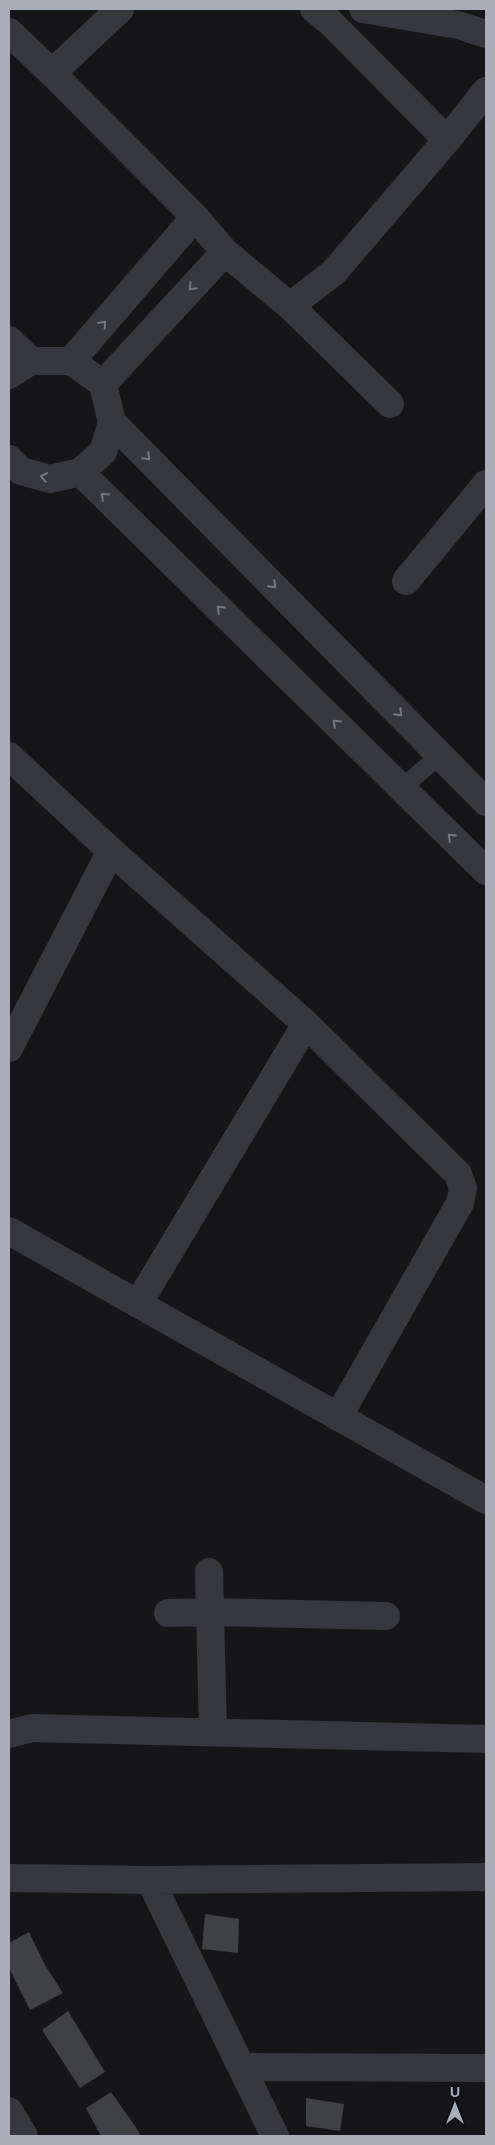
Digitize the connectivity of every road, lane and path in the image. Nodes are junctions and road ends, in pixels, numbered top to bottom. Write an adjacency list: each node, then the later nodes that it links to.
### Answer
1 (120, 9): 6 (street)
2 (314, 9): 8 (street)
3 (363, 9): 5 (street)
4 (9, 32): 6 (street)
5 (486, 34)
6 (52, 73): 9 (street)
7 (486, 92): 8 (street)
8 (447, 140): 11 (street)
9 (194, 217): 10 (street); 13 (street, one-way to 9)
10 (225, 252): 11 (street); 15 (street, one-way to 15)
11 (290, 306): 16 (street)
12 (9, 340): 14 (street)
13 (71, 360): 14 (street); 15 (street)
14 (20, 368)
15 (103, 384): 17 (street)
16 (390, 404)
17 (112, 422): 19 (street); 23 (street, one-way to 23)
18 (9, 461): 19 (street, one-way to 18)
19 (80, 472): 24 (street, one-way to 19)
20 (486, 484): 21 (street)
21 (406, 581)
22 (9, 756): 26 (street)
23 (440, 756): 24 (lane); 25 (street)
24 (402, 788): 27 (street, one-way to 24)
25 (486, 802)
26 (111, 851): 28 (street); 29 (street)
27 (486, 871)
28 (306, 1024): 31 (street); 32 (street)
29 (9, 1048)
30 (9, 1231): 31 (street)
31 (138, 1304): 32 (street)
32 (338, 1417): 33 (street)
33 (486, 1500)
34 (209, 1572): 35 (street)
35 (210, 1612): 36 (street); 37 (street); 38 (street)
36 (168, 1613)
37 (386, 1616)
38 (213, 1732): 39 (street); 40 (street)
39 (9, 1734)
40 (486, 1739)
41 (486, 1877): 43 (street)
42 (9, 1878): 43 (street)
43 (150, 1880): 44 (street)
44 (242, 2067): 45 (street); 48 (street)
45 (486, 2068)
46 (9, 2111): 47 (street)
47 (24, 2136)
48 (275, 2136)

